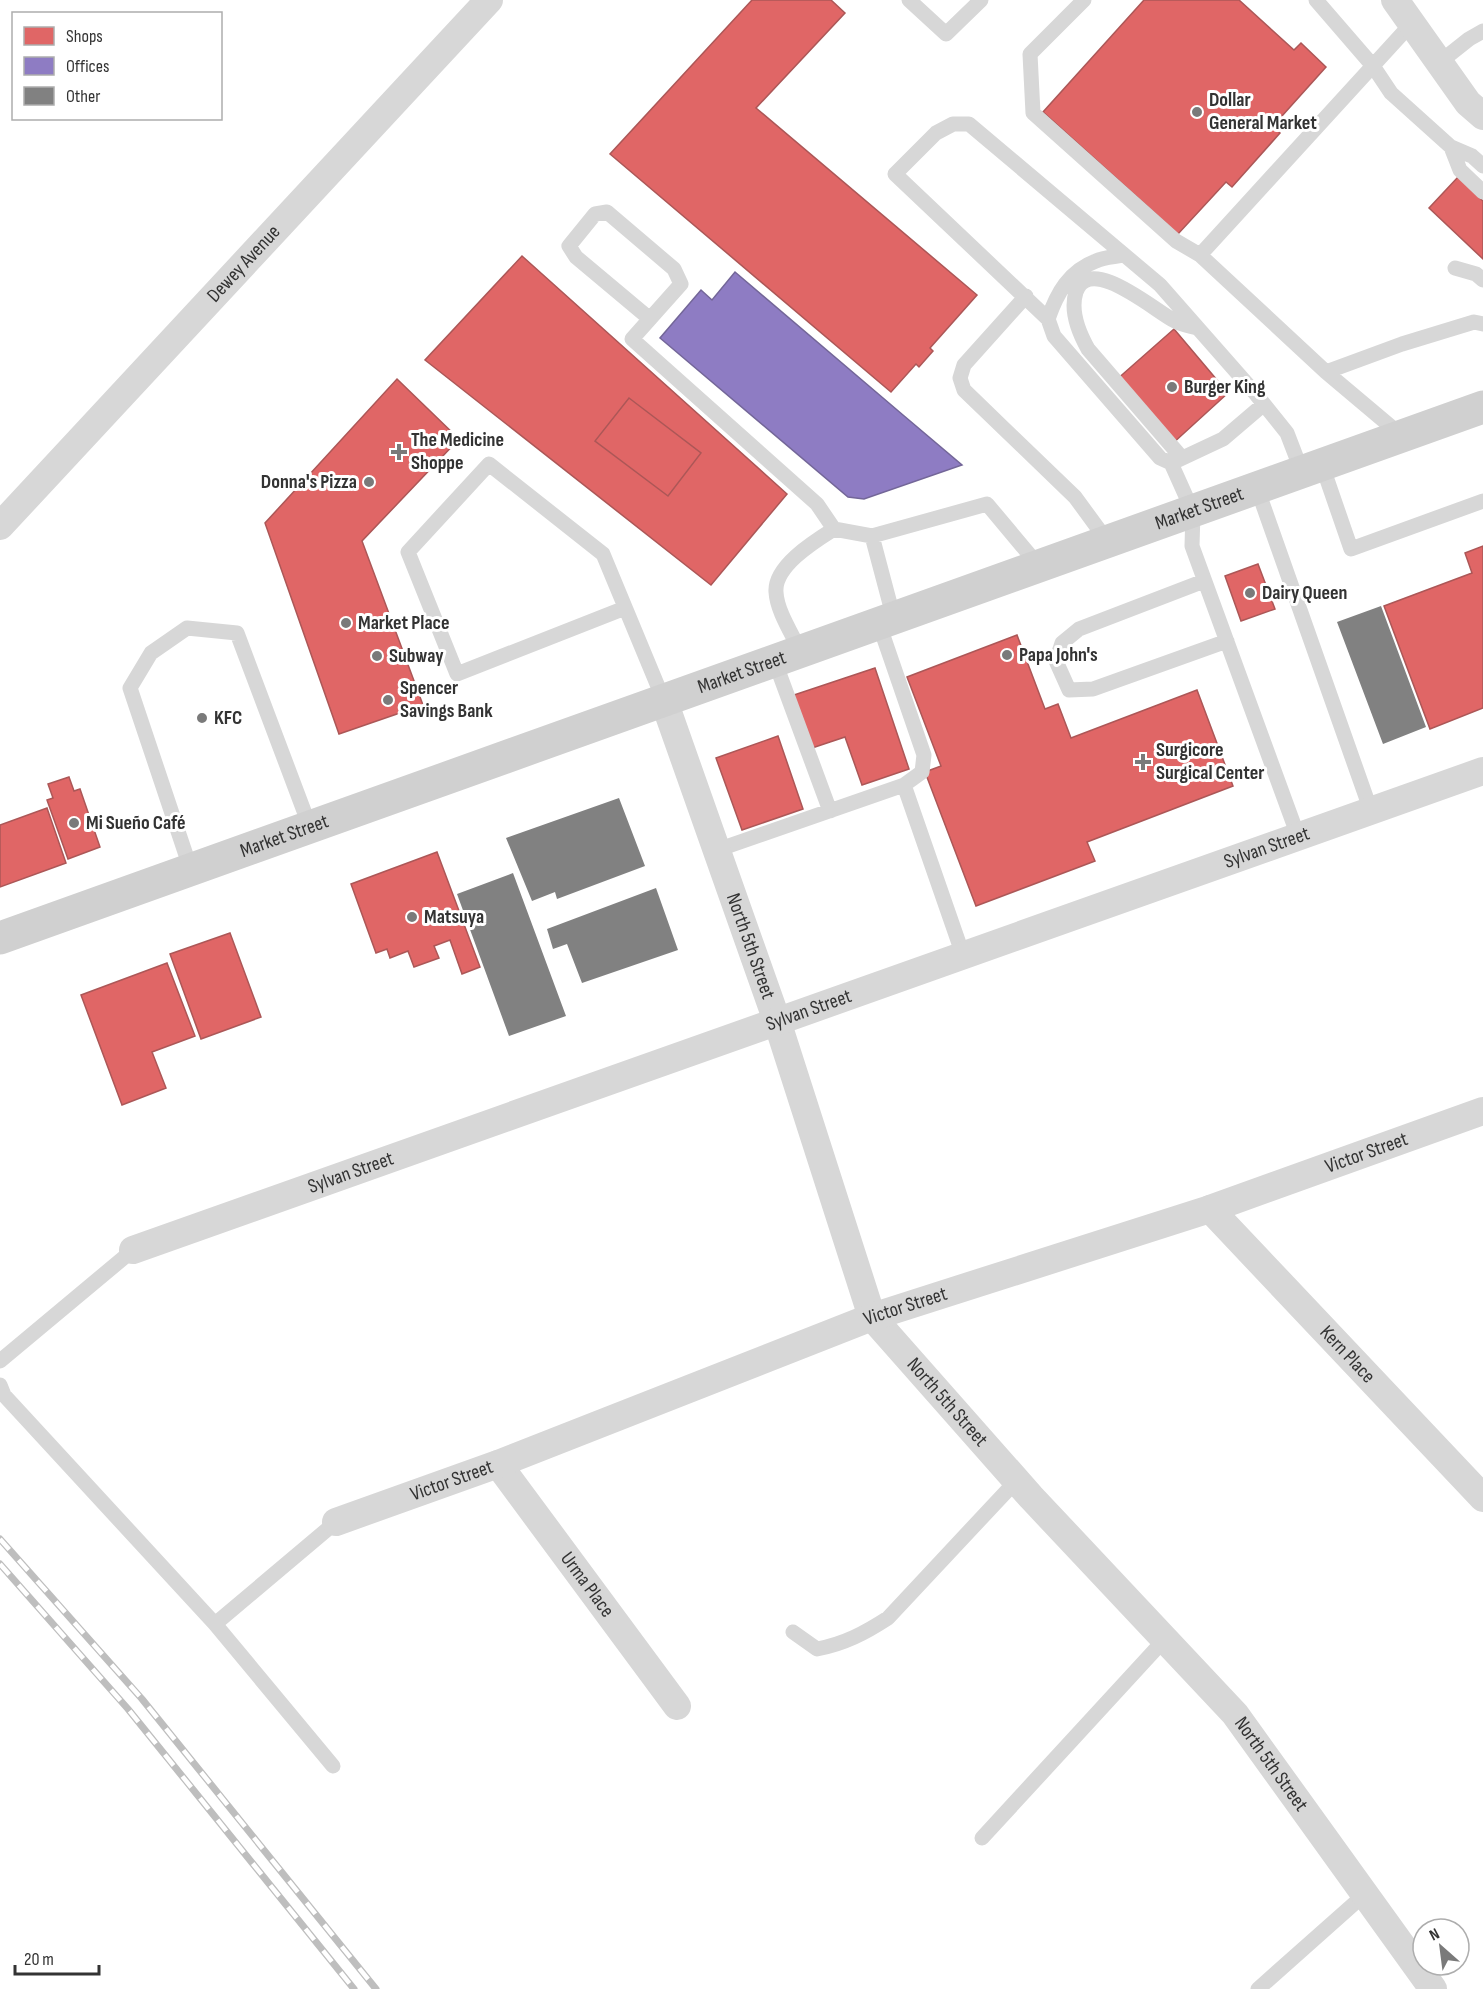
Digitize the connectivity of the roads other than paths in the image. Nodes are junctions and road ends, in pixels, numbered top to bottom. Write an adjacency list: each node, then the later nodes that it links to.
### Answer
1 (489, 0): 33 (street, Dewey Avenue)
2 (909, 0): 3 (lane)
3 (981, 0)
4 (1084, 0): 16 (lane)
5 (1316, 0): 10 (lane)
6 (1395, 0): 7 (street)
7 (1412, 23): 9 (street); 10 (lane)
8 (1483, 31): 9 (lane)
9 (1440, 62): 11 (street)
10 (1372, 66): 12 (lane); 16 (lane)
11 (1483, 116)
12 (1451, 147): 13 (lane); 14 (lane)
13 (1483, 166)
14 (1483, 192)
15 (1124, 255): 19 (lane); 21 (lane); 23 (lane)
16 (1200, 255): 24 (lane)
17 (1455, 268): 18 (lane)
18 (1483, 280)
19 (1026, 297): 21 (lane); 36 (lane)
20 (650, 319): 20 (lane); 34 (lane)
21 (1048, 319): 28 (lane)
22 (1478, 323): 24 (lane)
23 (1197, 328): 25 (lane); 28 (lane)
24 (1326, 372): 27 (lane)
25 (1264, 404): 28 (lane); 29 (lane)
26 (1483, 407): 27 (main road, Market Street)
27 (1402, 436): 29 (main road, Market Street)
28 (1177, 461): 32 (lane)
29 (1312, 469): 30 (main road, Market Street); 31 (lane)
30 (1257, 488): 32 (main road, Market Street); 47 (lane)
31 (1483, 501)
32 (1193, 512): 36 (main road, Market Street); 38 (lane)
33 (0, 526)
34 (834, 529): 35 (lane); 42 (lane)
35 (872, 536): 37 (lane); 40 (lane)
36 (1108, 542): 37 (main road, Market Street)
37 (1039, 566): 40 (main road, Market Street)
38 (1204, 580): 41 (lane); 41 (lane)
39 (625, 608): 39 (lane); 43 (lane)
40 (887, 621): 42 (main road, Market Street); 45 (lane)
41 (1227, 641): 49 (lane)
42 (788, 657): 43 (main road, Market Street); 46 (lane)
43 (664, 701): 48 (main road, Market Street); 50 (street, North 5th Street)
44 (1483, 771): 47 (street, Sylvan Street)
45 (904, 785): 46 (lane); 53 (lane)
46 (830, 811): 50 (lane)
47 (1371, 811): 49 (street, Sylvan Street)
48 (310, 827): 51 (main road, Market Street); 51 (lane)
49 (1298, 836): 53 (street, Sylvan Street)
50 (717, 850): 54 (street, North 5th Street)
51 (191, 870): 52 (main road, Market Street)
52 (0, 938)
53 (963, 955): 54 (street, Sylvan Street)
54 (777, 1021): 57 (street, Sylvan Street); 58 (street, North 5th Street)
55 (1483, 1111): 56 (street, Victor Street)
56 (1210, 1209): 58 (street, Victor Street); 63 (street, Kern Place)
57 (133, 1250): 59 (lane)
58 (873, 1317): 61 (street, Victor Street); 62 (street, North 5th Street)
59 (0, 1360)
60 (0, 1386): 65 (lane)
61 (498, 1464): 64 (street, Victor Street); 68 (street, Urma Place)
62 (1017, 1480): 66 (lane); 67 (street, North 5th Street)
63 (1483, 1498)
64 (336, 1521): 65 (lane)
65 (215, 1624): 69 (lane)
66 (793, 1632)
67 (1165, 1639): 70 (lane); 71 (street, North 5th Street)
68 (677, 1706)
69 (333, 1766)
70 (982, 1838)
71 (1365, 1894): 72 (lane); 73 (street, North 5th Street)
72 (1258, 1989)
73 (1433, 1989)

